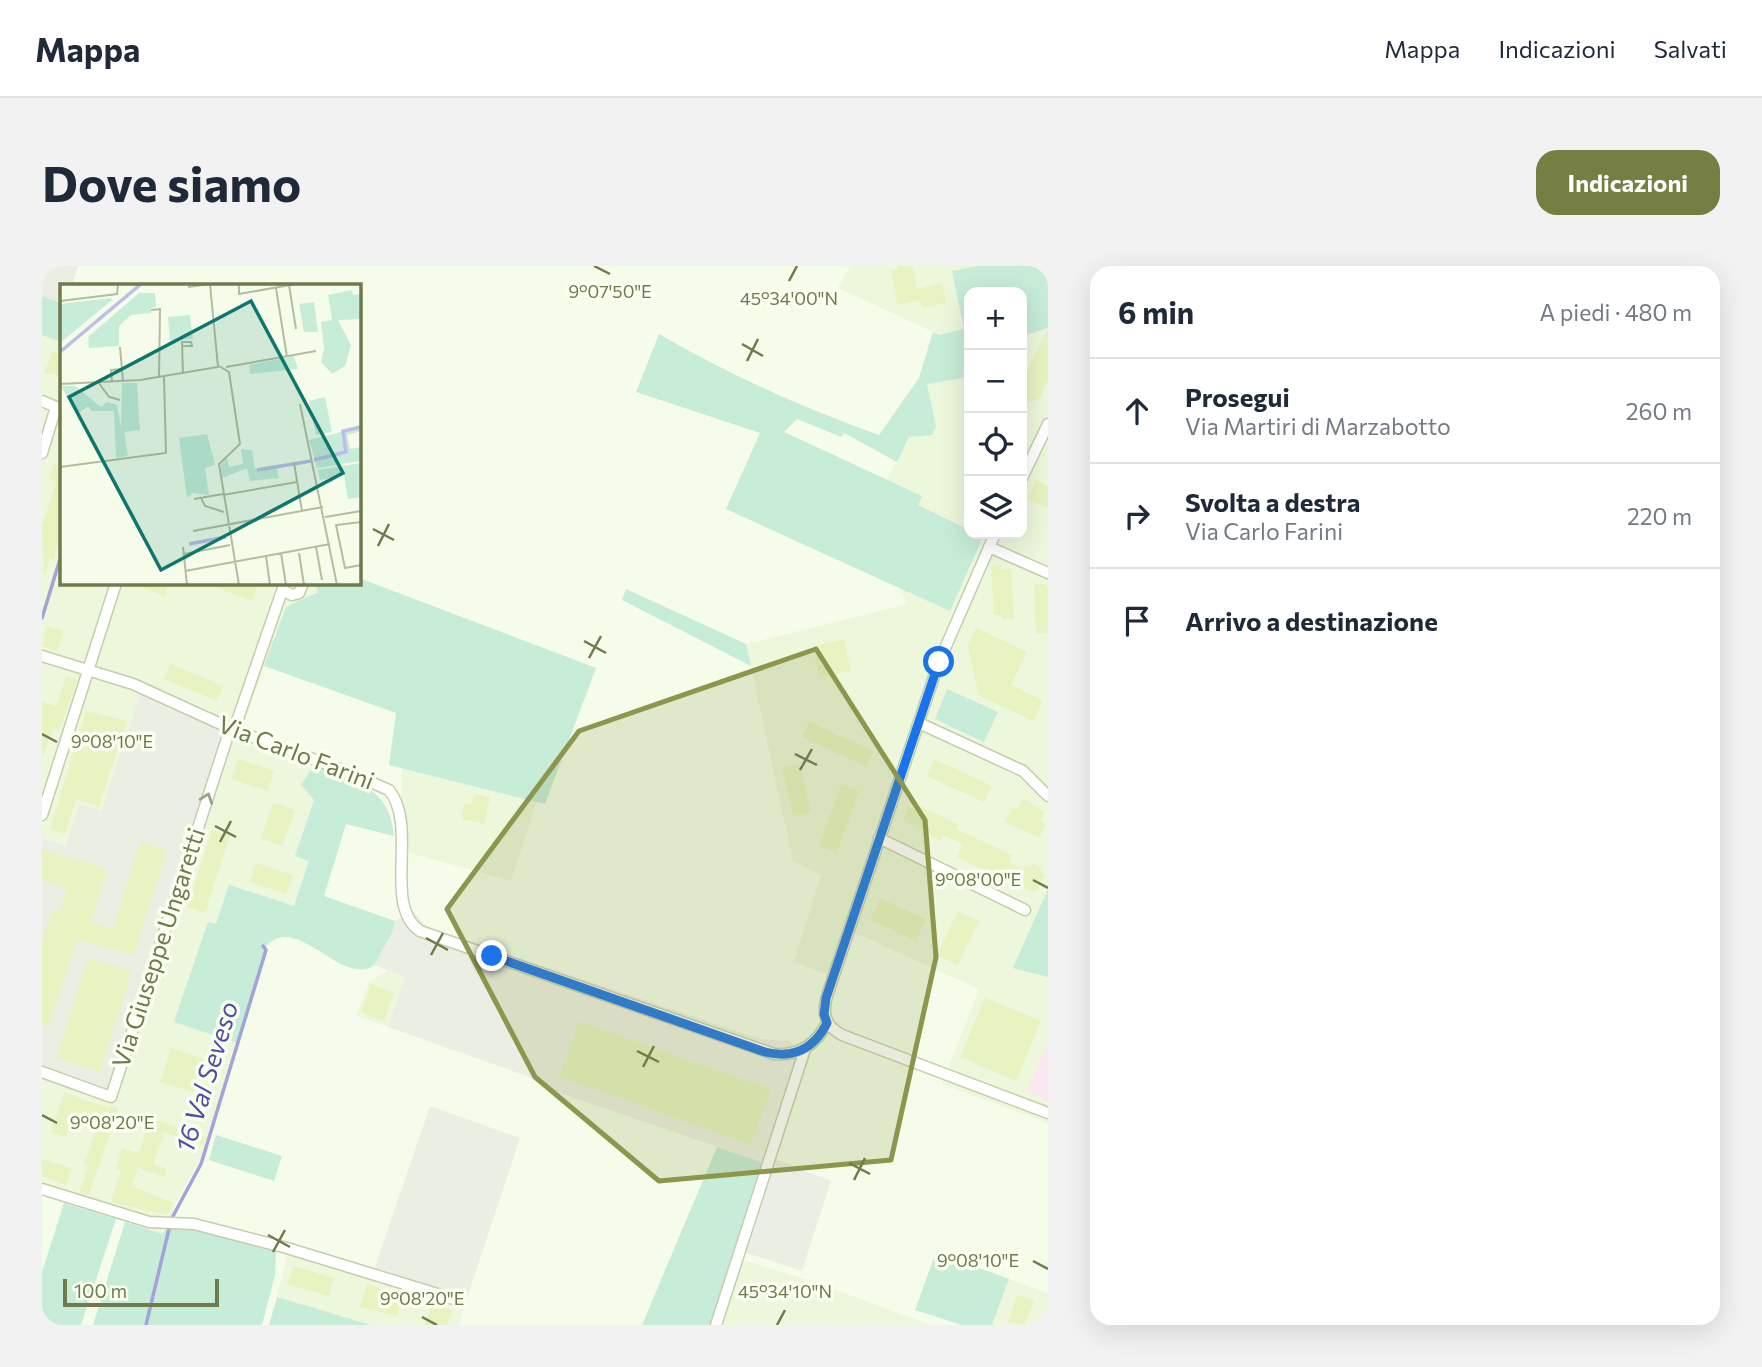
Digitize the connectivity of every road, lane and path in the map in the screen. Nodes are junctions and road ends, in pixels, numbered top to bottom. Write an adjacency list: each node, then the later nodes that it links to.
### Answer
1 (42, 401): 2 (street)
2 (59, 408): 4 (street)
3 (1048, 424): 5 (street)
4 (42, 453)
5 (1023, 476)
6 (993, 539): 7 (street)
7 (989, 547): 8 (street); 14 (street)
8 (1048, 573)
9 (116, 584): 13 (street)
10 (303, 584): 11 (street)
11 (286, 589): 15 (street, Via Giuseppe Ungaretti)
12 (42, 656): 13 (street, Via Carlo Farini)
13 (89, 671): 15 (street, Via Carlo Farini); 17 (street)
14 (919, 723): 16 (street); 18 (street)
15 (232, 730): 21 (street, Via Carlo Farini); 22 (street, Via Giuseppe Ungaretti, one-way to 15)
16 (1048, 796)
17 (42, 815)
18 (879, 838): 19 (street); 20 (street)
19 (1025, 910)
20 (827, 1023): 21 (street); 23 (street)
21 (805, 1049): 26 (street)
22 (42, 1072)
23 (1048, 1113)
24 (42, 1189): 25 (street)
25 (457, 1300)
26 (716, 1325)

